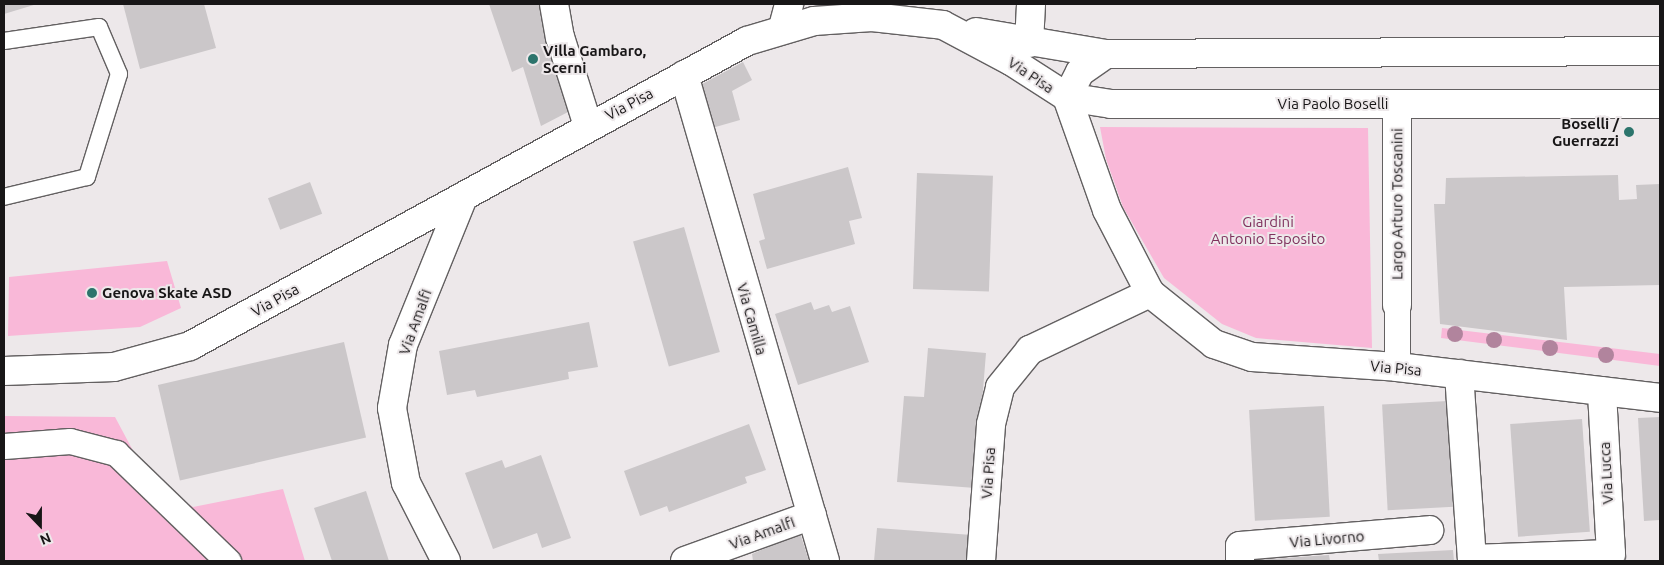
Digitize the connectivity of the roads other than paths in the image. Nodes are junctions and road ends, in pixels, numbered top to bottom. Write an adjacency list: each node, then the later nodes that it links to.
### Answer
1 (554, 4): 13 (street)
2 (1032, 4): 6 (street)
3 (786, 16): 4 (street, Via Pisa); 9 (street, Via Pisa)
4 (943, 25): 6 (street); 10 (street, Via Pisa)
5 (4, 41): 14 (lane)
6 (1029, 43): 8 (street)
7 (1660, 51): 8 (street)
8 (1106, 54): 10 (street)
9 (684, 75): 13 (street, Via Pisa); 24 (street, Via Camilla)
10 (1067, 97): 11 (street, Via Paolo Boselli); 16 (street, Via Pisa)
11 (1397, 104): 12 (street, Via Paolo Boselli); 17 (street, Largo Arturo Toscanini)
12 (1660, 104)
13 (588, 126): 15 (street, Via Pisa)
14 (4, 197)
15 (463, 197): 19 (street, Via Pisa); 29 (street, Via Amalfi)
16 (1150, 293): 18 (street, Via Pisa); 32 (street, Via Pisa)
17 (1397, 305): 18 (street)
18 (1397, 367): 20 (street, Via Pisa)
19 (4, 371)
20 (1459, 374): 21 (street, Via Pisa); 27 (street)
21 (1602, 391): 22 (street, Via Pisa); 26 (street, Via Lucca)
22 (1660, 398)
23 (4, 446): 28 (street)
24 (812, 516): 30 (street, Via Amalfi); 31 (street, Via Camilla)
25 (1429, 530): 33 (street, Via Livorno)
26 (1611, 558): 27 (street, Via Lucca)
27 (1472, 560)
28 (228, 561)
29 (446, 561)
30 (685, 561)
31 (825, 561)
32 (981, 561)
33 (1240, 561)

